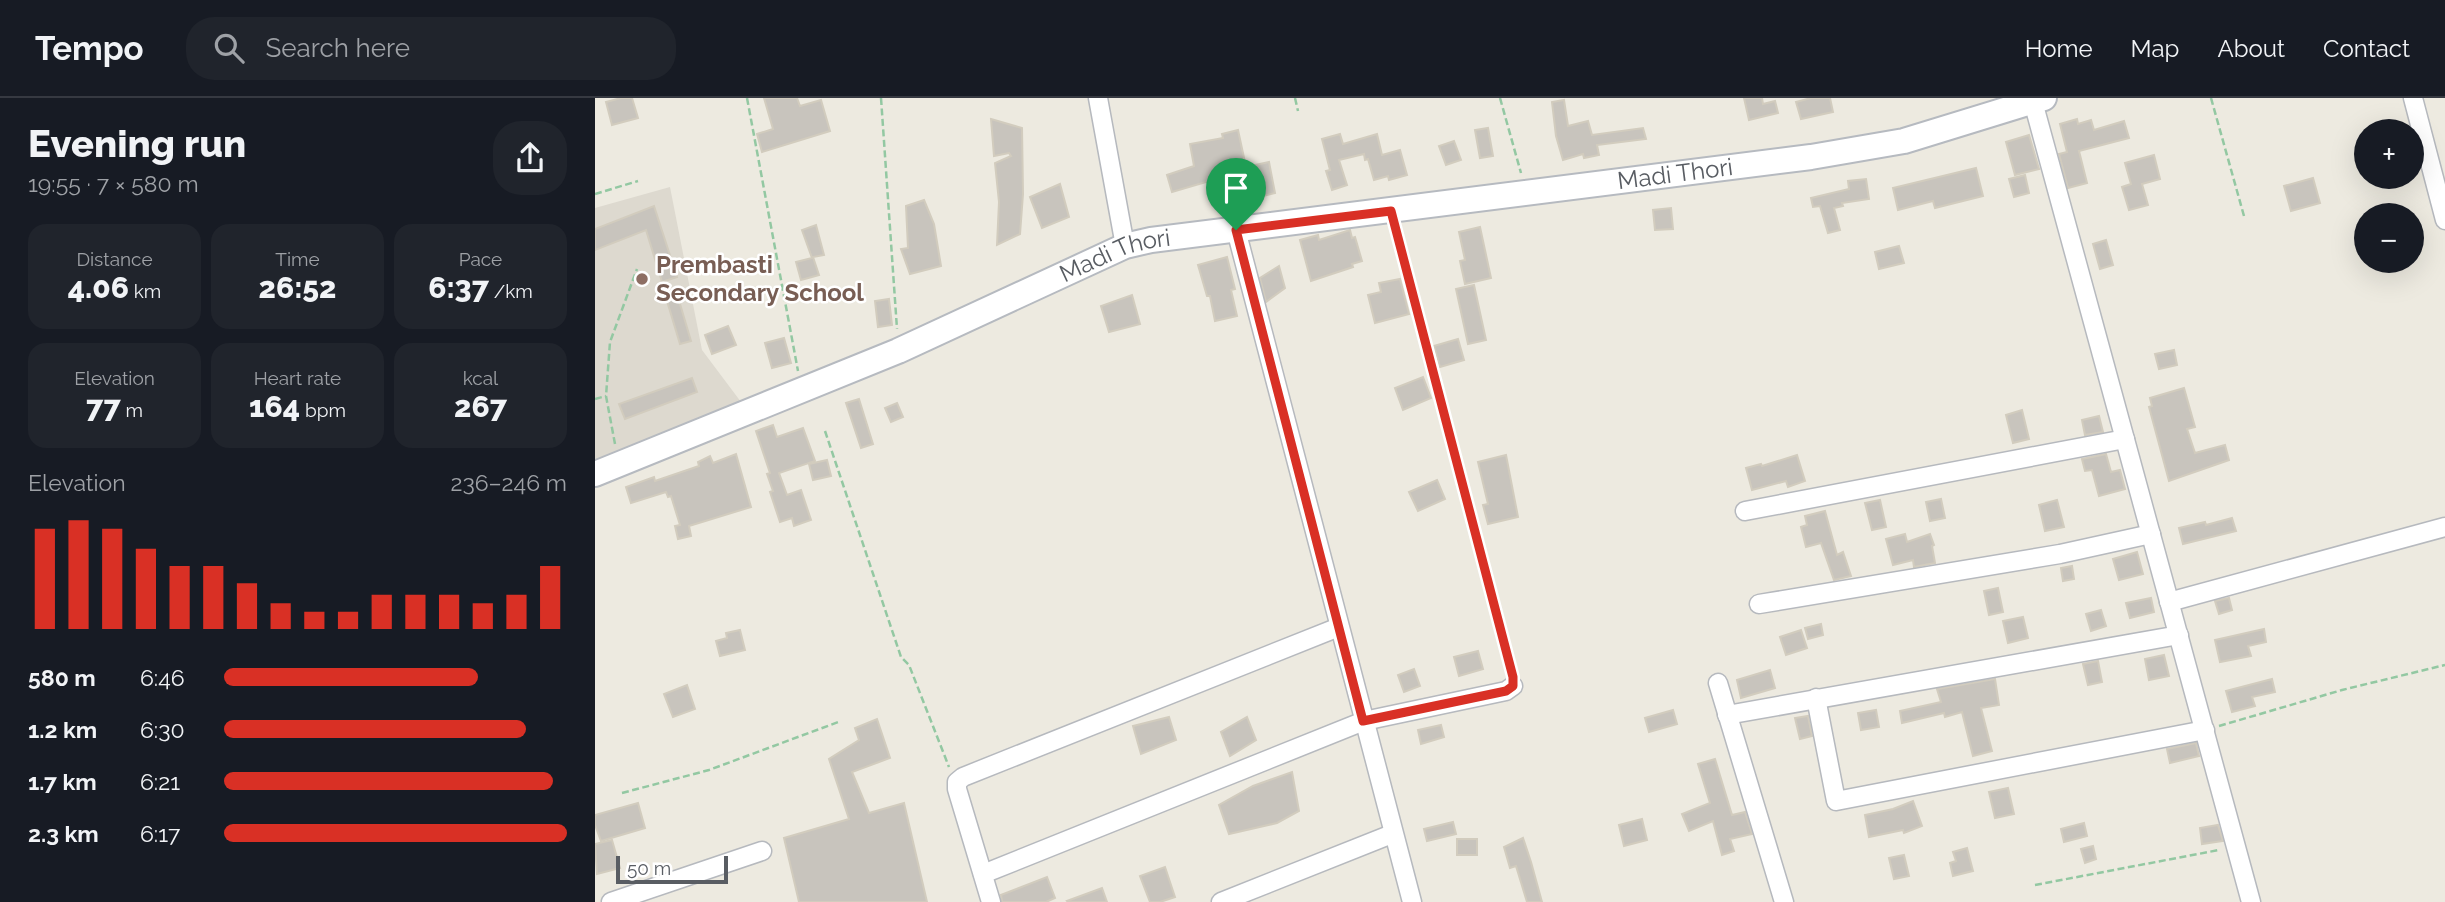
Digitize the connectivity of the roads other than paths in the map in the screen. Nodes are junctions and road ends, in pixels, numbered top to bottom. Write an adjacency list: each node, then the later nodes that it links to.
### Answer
1 (1098, 98): 6 (street)
2 (2413, 98): 4 (street)
3 (2036, 99): 5 (main road, Madi Thori); 7 (street)
4 (2445, 219)
5 (1236, 230): 6 (main road, Madi Thori); 14 (street)
6 (1125, 246): 8 (main road, Madi Thori)
7 (2125, 439): 9 (street); 11 (street)
8 (595, 474)
9 (1745, 511)
10 (2445, 527): 12 (street)
11 (2151, 534): 12 (street); 13 (street)
12 (2169, 602): 15 (street)
13 (1759, 604)
14 (1339, 627): 20 (street); 24 (street)
15 (2179, 635): 18 (street); 21 (street)
16 (1717, 683): 19 (street)
17 (1513, 686): 20 (street)
18 (1816, 698): 19 (street); 21 (street)
19 (1727, 715): 29 (street)
20 (1363, 721): 22 (street); 24 (street)
21 (2204, 730): 30 (street)
22 (1392, 834): 27 (street); 28 (street)
23 (762, 851): 25 (street)
24 (983, 874): 26 (street)
25 (611, 902)
26 (991, 902)
27 (1221, 902)
28 (1412, 902)
29 (1784, 902)
30 (2252, 902)

